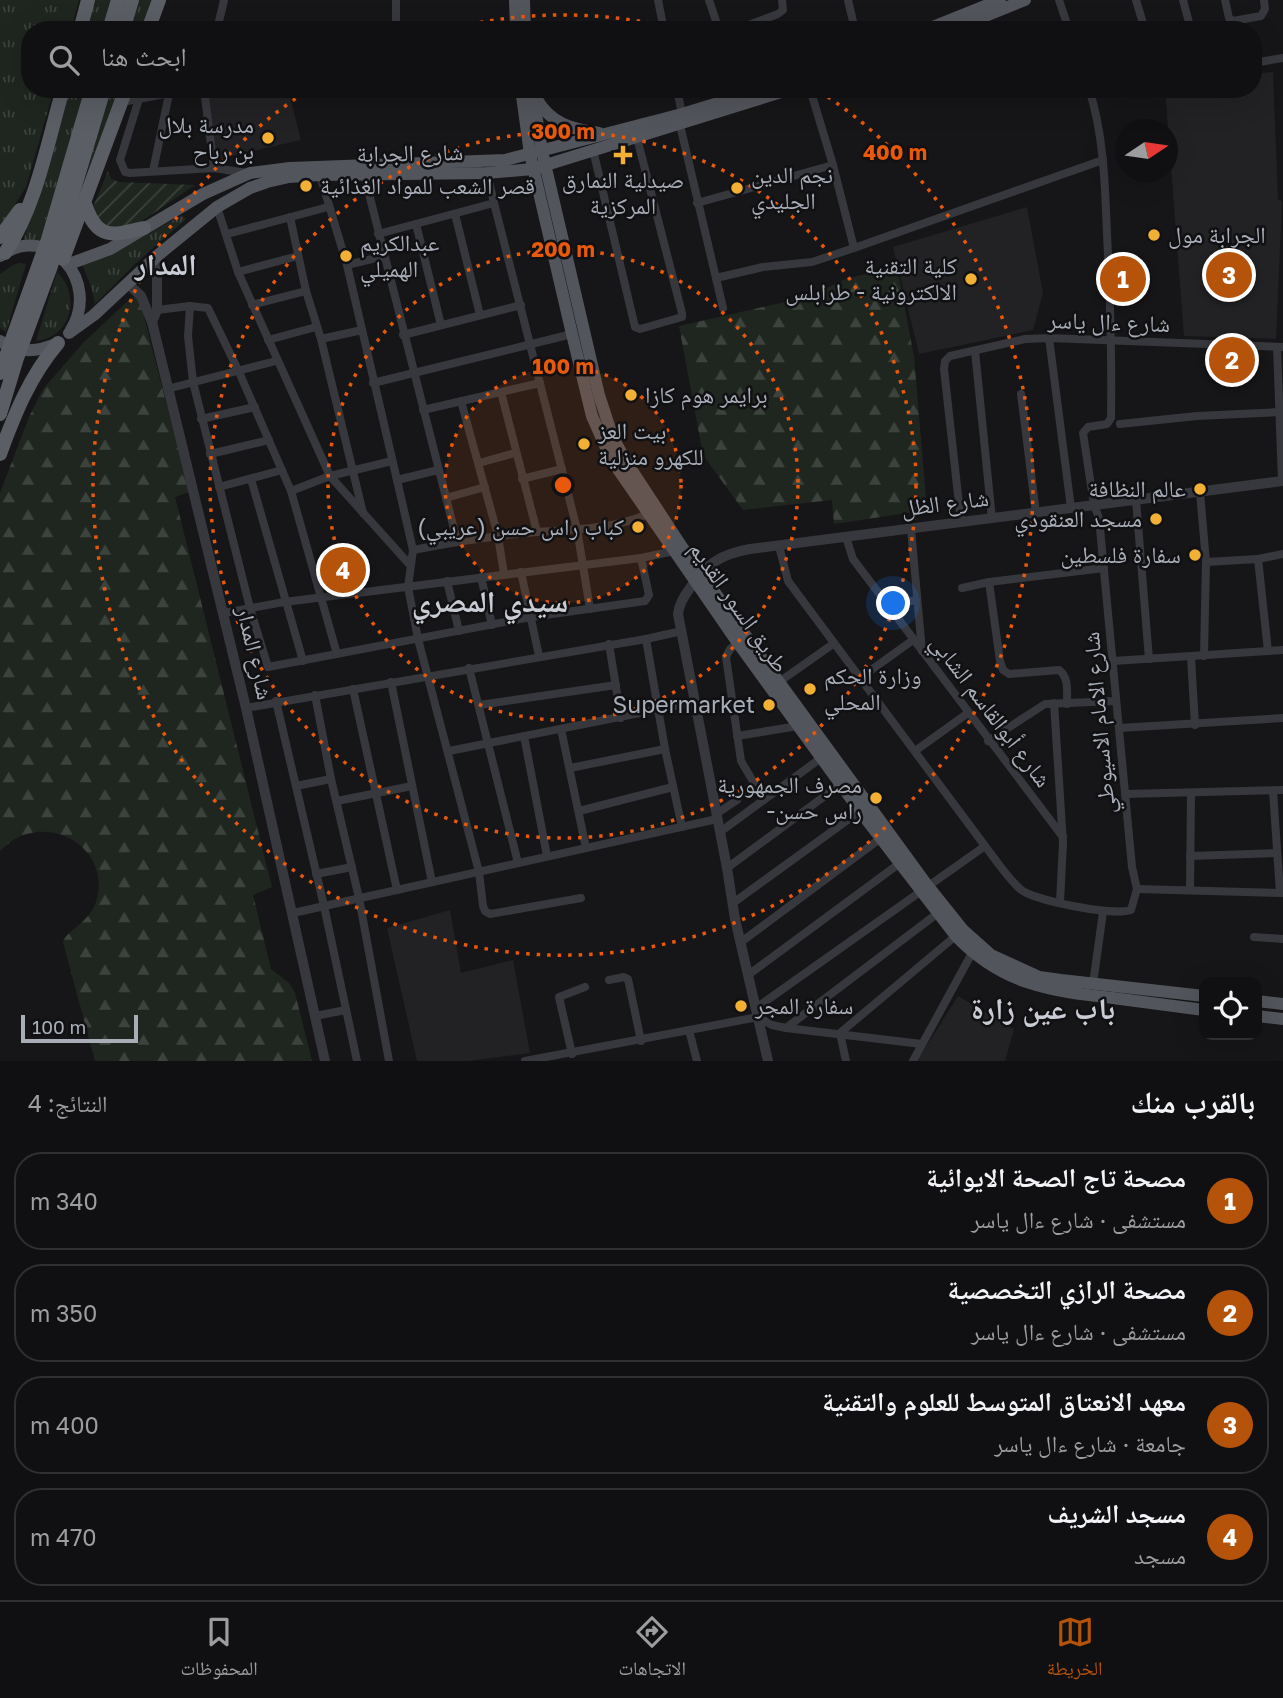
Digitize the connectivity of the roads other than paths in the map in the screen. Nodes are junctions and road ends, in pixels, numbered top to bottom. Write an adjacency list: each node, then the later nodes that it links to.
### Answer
1 (88, 0): 20 (highway)
2 (118, 0): 21 (highway)
3 (132, 0): 22 (highway)
4 (159, 0): 23 (highway)
5 (224, 0): 24 (street)
6 (396, 0): 25 (street)
7 (515, 0): 26 (main road)
8 (524, 0): 27 (main road)
9 (658, 0): 28 (street)
10 (709, 0): 29 (street)
11 (782, 0): 30 (street)
12 (848, 0): 31 (street)
13 (1000, 0): 32 (main road)
14 (1025, 0): 33 (main road)
15 (1059, 0): 34 (street)
16 (1136, 0): 35 (street)
17 (1183, 0): 36 (street)
18 (1225, 0): 19 (street)
19 (1264, 0)
20 (82, 21)
21 (112, 21)
22 (126, 21)
23 (151, 21)
24 (219, 21)
25 (396, 21)
26 (516, 21)
27 (525, 21)
28 (662, 21)
29 (716, 21)
30 (759, 21)
31 (853, 21)
32 (948, 21)
33 (973, 21)
34 (1066, 21)
35 (1142, 21)
36 (1189, 21)
37 (1283, 58): 38 (street)
38 (1262, 62)
39 (60, 98): 69 (highway)
40 (90, 98): 57 (highway)
41 (100, 98): 57 (highway)
42 (123, 98): 73 (highway)
43 (134, 98): 54 (street)
44 (145, 98): 54 (street)
45 (168, 98): 65 (street)
46 (205, 98): 64 (street)
47 (529, 98): 60 (main road, طريق السور القديم)
48 (534, 98): 56 (main road)
49 (678, 98): 55 (street)
50 (728, 98): 55 (main road, شارع الجرابة)
51 (760, 98): 55 (main road, شارع الجرابة)
52 (813, 98): 62 (street)
53 (1091, 98): 61 (street)
54 (139, 99): 65 (street)
55 (681, 120): 56 (main road, شارع الجرابة); 58 (main road, شارع الجرابة); 72 (street)
56 (606, 134): 60 (main road, شارع الجرابة)
57 (84, 135): 119 (highway, bridge); 131 (highway, bridge)
58 (637, 138): 59 (main road, شارع الجرابة); 59 (street)
59 (593, 150): 63 (main road, شارع الجرابة)
60 (536, 152): 63 (main road, طريق السور القديم); 66 (main road, شارع الجرابة)
61 (1103, 160): 85 (street); 112 (street)
62 (833, 165): 72 (street); 85 (street)
63 (539, 167): 67 (main road, شارع الجرابة); 106 (main road, طريق السور القديم); 180 (main road, طريق السور القديم)
64 (214, 168): 65 (street); 66 (street)
65 (153, 172)
66 (250, 173): 76 (main road, شارع الجرابة)
67 (487, 173): 68 (main road, شارع الجرابة); 71 (street)
68 (364, 174): 70 (main road, شارع الجرابة); 83 (street)
69 (39, 175): 84 (highway); 86 (highway)
70 (320, 175): 74 (main road, شارع الجرابة); 75 (street)
71 (494, 203): 77 (street); 97 (street)
72 (697, 203): 93 (street)
73 (85, 204): 80 (highway); 90 (highway)
74 (217, 207): 81 (main road, شارع الجرابة); 82 (street)
75 (328, 207): 78 (street); 91 (street)
76 (173, 212): 80 (main road, شارع الجرابة); 81 (main road)
77 (455, 214): 79 (street); 101 (street)
78 (290, 217): 82 (street); 88 (street)
79 (416, 224): 83 (street); 103 (street)
80 (144, 228): 90 (main road, شارع الجرابة)
81 (190, 230): 87 (main road, شارع الجرابة)
82 (227, 234): 92 (street)
83 (379, 234): 89 (street)
84 (0, 237)
85 (854, 248): 93 (street)
86 (2, 254): 90 (main road)
87 (157, 256): 94 (main road, شارع الجرابة); 100 (street)
88 (298, 256): 92 (street); 95 (street)
89 (384, 256): 91 (street); 107 (street)
90 (66, 261): 108 (main road)
91 (347, 265): 105 (street)
92 (238, 272): 96 (street)
93 (716, 278): 99 (street)
94 (127, 283): 102 (street, شارع المدار); 108 (main road, شارع الجرابة)
95 (306, 291): 96 (street); 104 (street)
96 (251, 304): 111 (street)
97 (521, 305): 101 (street); 114 (street)
98 (190, 306): 100 (street); 118 (street); 121 (street)
99 (723, 308)
100 (157, 310): 102 (street)
101 (480, 315): 103 (street)
102 (152, 323): 124 (street, شارع المدار)
103 (441, 325): 107 (street)
104 (316, 327): 110 (street); 111 (street)
105 (362, 330): 110 (street); 122 (street)
106 (572, 334): 114 (street); 158 (main road, طريق السور القديم)
107 (403, 335): 120 (street)
108 (64, 338): 113 (main road); 136 (highway)
109 (1049, 338): 112 (street, شارع ءال ياسر); 116 (street, شارع ءال ياسر); 156 (street)
110 (321, 339): 143 (street)
111 (268, 340): 117 (street)
112 (1112, 340): 115 (street, شارع ءال ياسر); 155 (street, شارع الامام الاسيوطي)
113 (0, 341)
114 (530, 344): 120 (street); 123 (street)
115 (1280, 347): 130 (street)
116 (975, 351): 160 (street); 161 (street, شارع ءال ياسر)
117 (276, 361): 118 (street); 144 (street)
118 (239, 372): 121 (street); 128 (street)
119 (0, 373)
120 (413, 373): 122 (street); 129 (street)
121 (193, 382): 124 (street); 132 (street)
122 (373, 383): 138 (street)
123 (540, 383): 125 (street); 140 (street)
124 (167, 389): 192 (street, شارع المدار)
125 (501, 392): 127 (street); 135 (street)
126 (1021, 394): 157 (street)
127 (461, 401): 129 (street); 139 (street)
128 (255, 407): 132 (street); 134 (street)
129 (423, 410): 142 (street)
130 (1280, 412): 133 (street); 148 (street)
131 (0, 414)
132 (201, 419): 137 (street)
133 (1120, 424)
134 (269, 440): 137 (street); 141 (street)
135 (515, 453): 139 (street); 146 (street)
136 (0, 454)
137 (211, 454): 149 (street)
138 (392, 461): 143 (street); 147 (street)
139 (478, 463): 150 (street)
140 (562, 469): 146 (street); 162 (street)
141 (282, 470): 145 (street); 151 (street)
142 (438, 470): 147 (street); 153 (street)
143 (353, 471): 144 (street); 159 (street)
144 (330, 476): 151 (street); 159 (street)
145 (251, 479): 149 (street); 188 (street)
146 (522, 479): 164 (street)
147 (397, 480): 169 (street)
148 (1282, 481): 152 (street, شارع الظل)
149 (219, 487): 190 (street)
150 (485, 487): 153 (street); 165 (street)
151 (291, 491): 186 (street)
152 (1200, 492): 154 (street, شارع الظل); 174 (street)
153 (446, 498): 167 (street)
154 (1136, 500): 155 (street, شارع الظل); 210 (street)
155 (1094, 505): 156 (street, شارع الظل); 177 (street, شارع الامام الاسيوطي)
156 (1071, 508): 157 (street, شارع الظل)
157 (1036, 513): 160 (street, شارع الظل)
158 (648, 514): 162 (street); 170 (main road, طريق السور القديم)
159 (363, 515): 175 (street)
160 (992, 519): 161 (street, شارع الظل)
161 (961, 522): 163 (street, شارع الظل)
162 (577, 529): 164 (street); 176 (street)
163 (911, 529): 166 (street, شارع الظل); 187 (street)
164 (537, 532): 165 (street)
165 (498, 536): 167 (street); 179 (street)
166 (846, 537): 168 (street, شارع الظل); 189 (street, شارع أبوالقاسم الشابي)
167 (457, 541): 169 (street)
168 (779, 546): 180 (street, شارع الظل); 201 (street)
169 (412, 550): 175 (street)
170 (674, 551): 172 (street); 180 (main road, طريق السور القديم)
171 (1283, 554): 173 (street)
172 (641, 558): 176 (street); 191 (street)
173 (1258, 559): 174 (street); 204 (street)
174 (1206, 562): 209 (street)
175 (410, 565): 184 (street)
176 (582, 565): 178 (street); 191 (street)
177 (1104, 568): 183 (street); 212 (street, شارع الامام الاسيوطي)
178 (521, 572): 179 (street); 193 (street)
179 (504, 574): 181 (street)
180 (698, 576): 195 (street); 200 (main road, طريق السور القديم); 217 (main road, طريق السور القديم)
181 (481, 577): 182 (street); 194 (street)
182 (447, 581): 184 (street); 196 (street)
183 (989, 582): 185 (street); 225 (street)
184 (408, 587): 186 (street); 197 (street)
185 (962, 589)
186 (320, 598): 188 (street); 206 (street)
187 (917, 600): 189 (street); 205 (street)
188 (284, 602): 190 (street); 211 (street)
189 (887, 605): 199 (street, شارع أبوالقاسم الشابي)
190 (250, 608): 192 (street); 211 (street)
191 (590, 609): 193 (street)
192 (224, 612): 227 (street, شارع المدار)
193 (531, 617): 194 (street); 207 (street)
194 (492, 625): 196 (street)
195 (682, 631): 198 (street); 223 (street)
196 (458, 632): 197 (street)
197 (418, 639): 206 (street); 214 (street)
198 (646, 639): 202 (street); 228 (street)
199 (913, 640): 205 (street, شارع أبوالقاسم الشابي); 215 (street)
200 (738, 643): 233 (main road, طريق السور القديم); 237 (street)
201 (833, 643): 215 (street); 217 (street)
202 (609, 644): 207 (street); 218 (street)
203 (1283, 650): 204 (street)
204 (1268, 651): 209 (street)
205 (922, 653): 229 (street, شارع أبوالقاسم الشابي)
206 (337, 654): 211 (street)
207 (539, 656): 213 (street)
208 (1191, 656): 209 (street); 210 (street); 232 (street)
209 (1204, 656)
210 (1149, 659): 212 (street)
211 (303, 661)
212 (1113, 661): 222 (street, شارع الامام الاسيوطي)
213 (469, 668): 214 (street); 226 (street)
214 (427, 676): 216 (street); 241 (street)
215 (860, 678): 242 (street)
216 (391, 682): 219 (street); 248 (street)
217 (779, 682): 277 (main road, طريق السور القديم)
218 (616, 685): 226 (street); 230 (street)
219 (353, 689): 220 (street); 252 (street)
220 (316, 695): 221 (street); 245 (street)
221 (276, 701): 227 (street); 247 (street, شارع المدار)
222 (1116, 701): 225 (street); 234 (street, شارع الامام الاسيوطي)
223 (695, 702): 228 (street); 260 (street)
224 (1054, 703): 225 (street); 238 (street); 263 (street)
225 (1067, 704)
226 (479, 705): 239 (street)
227 (246, 708): 288 (street, شارع المدار)
228 (658, 710): 230 (street); 240 (street)
229 (968, 713): 238 (street, شارع أبوالقاسم الشابي); 242 (street)
230 (621, 718): 235 (street)
231 (1283, 718): 232 (street)
232 (1195, 725): 234 (street)
233 (798, 726): 237 (street); 243 (main road, طريق السور القديم)
234 (1119, 728): 254 (street, شارع الامام الاسيوطي)
235 (561, 729): 236 (street); 244 (street)
236 (524, 736): 239 (street); 268 (street)
237 (737, 736): 256 (street)
238 (988, 741): 263 (street, شارع أبوالقاسم الشابي)
239 (489, 743): 241 (street); 270 (street)
240 (665, 749): 244 (street); 249 (street)
241 (449, 751): 274 (street)
242 (915, 751): 265 (street)
243 (821, 758): 246 (main road, طريق السور القديم); 256 (street)
244 (570, 768): 258 (street)
245 (331, 779): 247 (street); 257 (street)
246 (841, 784): 259 (main road, طريق السور القديم); 273 (street)
247 (296, 786): 275 (street, شارع المدار)
248 (412, 786): 252 (street); 276 (street)
249 (673, 787): 258 (street); 261 (street)
250 (1283, 790): 251 (street)
251 (1273, 792): 253 (street); 267 (street)
252 (376, 793): 257 (street); 279 (street)
253 (1191, 793): 254 (street); 269 (street)
254 (1125, 794): 278 (street, شارع الامام الاسيوطي)
255 (737, 800): 260 (street)
256 (764, 800): 262 (street)
257 (337, 801): 272 (street)
258 (579, 811): 266 (street)
259 (860, 811): 264 (main road, طريق السور القديم); 285 (street)
260 (716, 817): 261 (street); 262 (street)
261 (681, 827): 266 (street)
262 (719, 832): 273 (street)
263 (1063, 837): 284 (street)
264 (881, 838): 271 (main road, طريق السور القديم); 293 (street)
265 (985, 846): 277 (street); 284 (street)
266 (586, 849): 268 (street)
267 (1278, 853): 269 (street); 281 (street)
268 (547, 856): 270 (street)
269 (1190, 856): 280 (street)
270 (518, 863): 274 (street)
271 (900, 863): 277 (main road, طريق السور القديم); 296 (street)
272 (352, 867): 275 (street); 282 (street)
273 (727, 868): 285 (street)
274 (479, 872): 276 (street); 283 (street)
275 (316, 874): 286 (street, شارع المدار)
276 (432, 883): 279 (street)
277 (924, 888): 289 (main road, طريق السور القديم); 290 (main road, طريق السور القديم); 304 (street)
278 (1137, 889): 280 (street); 287 (street)
279 (397, 890): 282 (street)
280 (1190, 890): 281 (street)
281 (1282, 893)
282 (359, 898): 286 (street); 315 (street)
283 (581, 898)
284 (1060, 902): 287 (street)
285 (733, 903): 293 (street)
286 (324, 906): 288 (street); 303 (street, شارع المدار)
287 (1103, 912): 298 (street)
288 (293, 913): 305 (street, شارع المدار)
289 (938, 913): 290 (main road, طريق السور القديم); 307 (street)
290 (959, 933): 294 (main road, طريق السور القديم); 295 (main road, طريق السور القديم); 309 (street)
291 (1254, 937): 292 (street)
292 (1283, 939)
293 (741, 942): 296 (street)
294 (972, 953): 295 (main road, طريق السور القديم); 311 (street)
295 (988, 958): 298 (main road, طريق السور القديم); 302 (main road, طريق السور القديم)
296 (748, 975): 304 (street)
297 (609, 980): 310 (street)
298 (1093, 984): 300 (main road, طريق السور القديم)
299 (585, 986): 312 (street)
300 (1199, 995)
301 (1278, 1004): 306 (main road)
302 (1199, 1009)
303 (346, 1010): 305 (street); 314 (street, شارع المدار)
304 (757, 1013): 307 (street); 308 (street); 318 (street)
305 (315, 1016): 313 (street, شارع المدار)
306 (1277, 1018)
307 (786, 1028): 309 (street)
308 (689, 1030): 310 (street); 317 (street)
309 (840, 1033): 311 (street); 319 (street)
310 (641, 1041): 312 (street)
311 (922, 1044): 320 (street)
312 (572, 1054): 316 (street)
313 (325, 1061)
314 (357, 1061)
315 (390, 1061)
316 (525, 1061)
317 (697, 1061)
318 (768, 1061)
319 (846, 1061)
320 (913, 1061)

